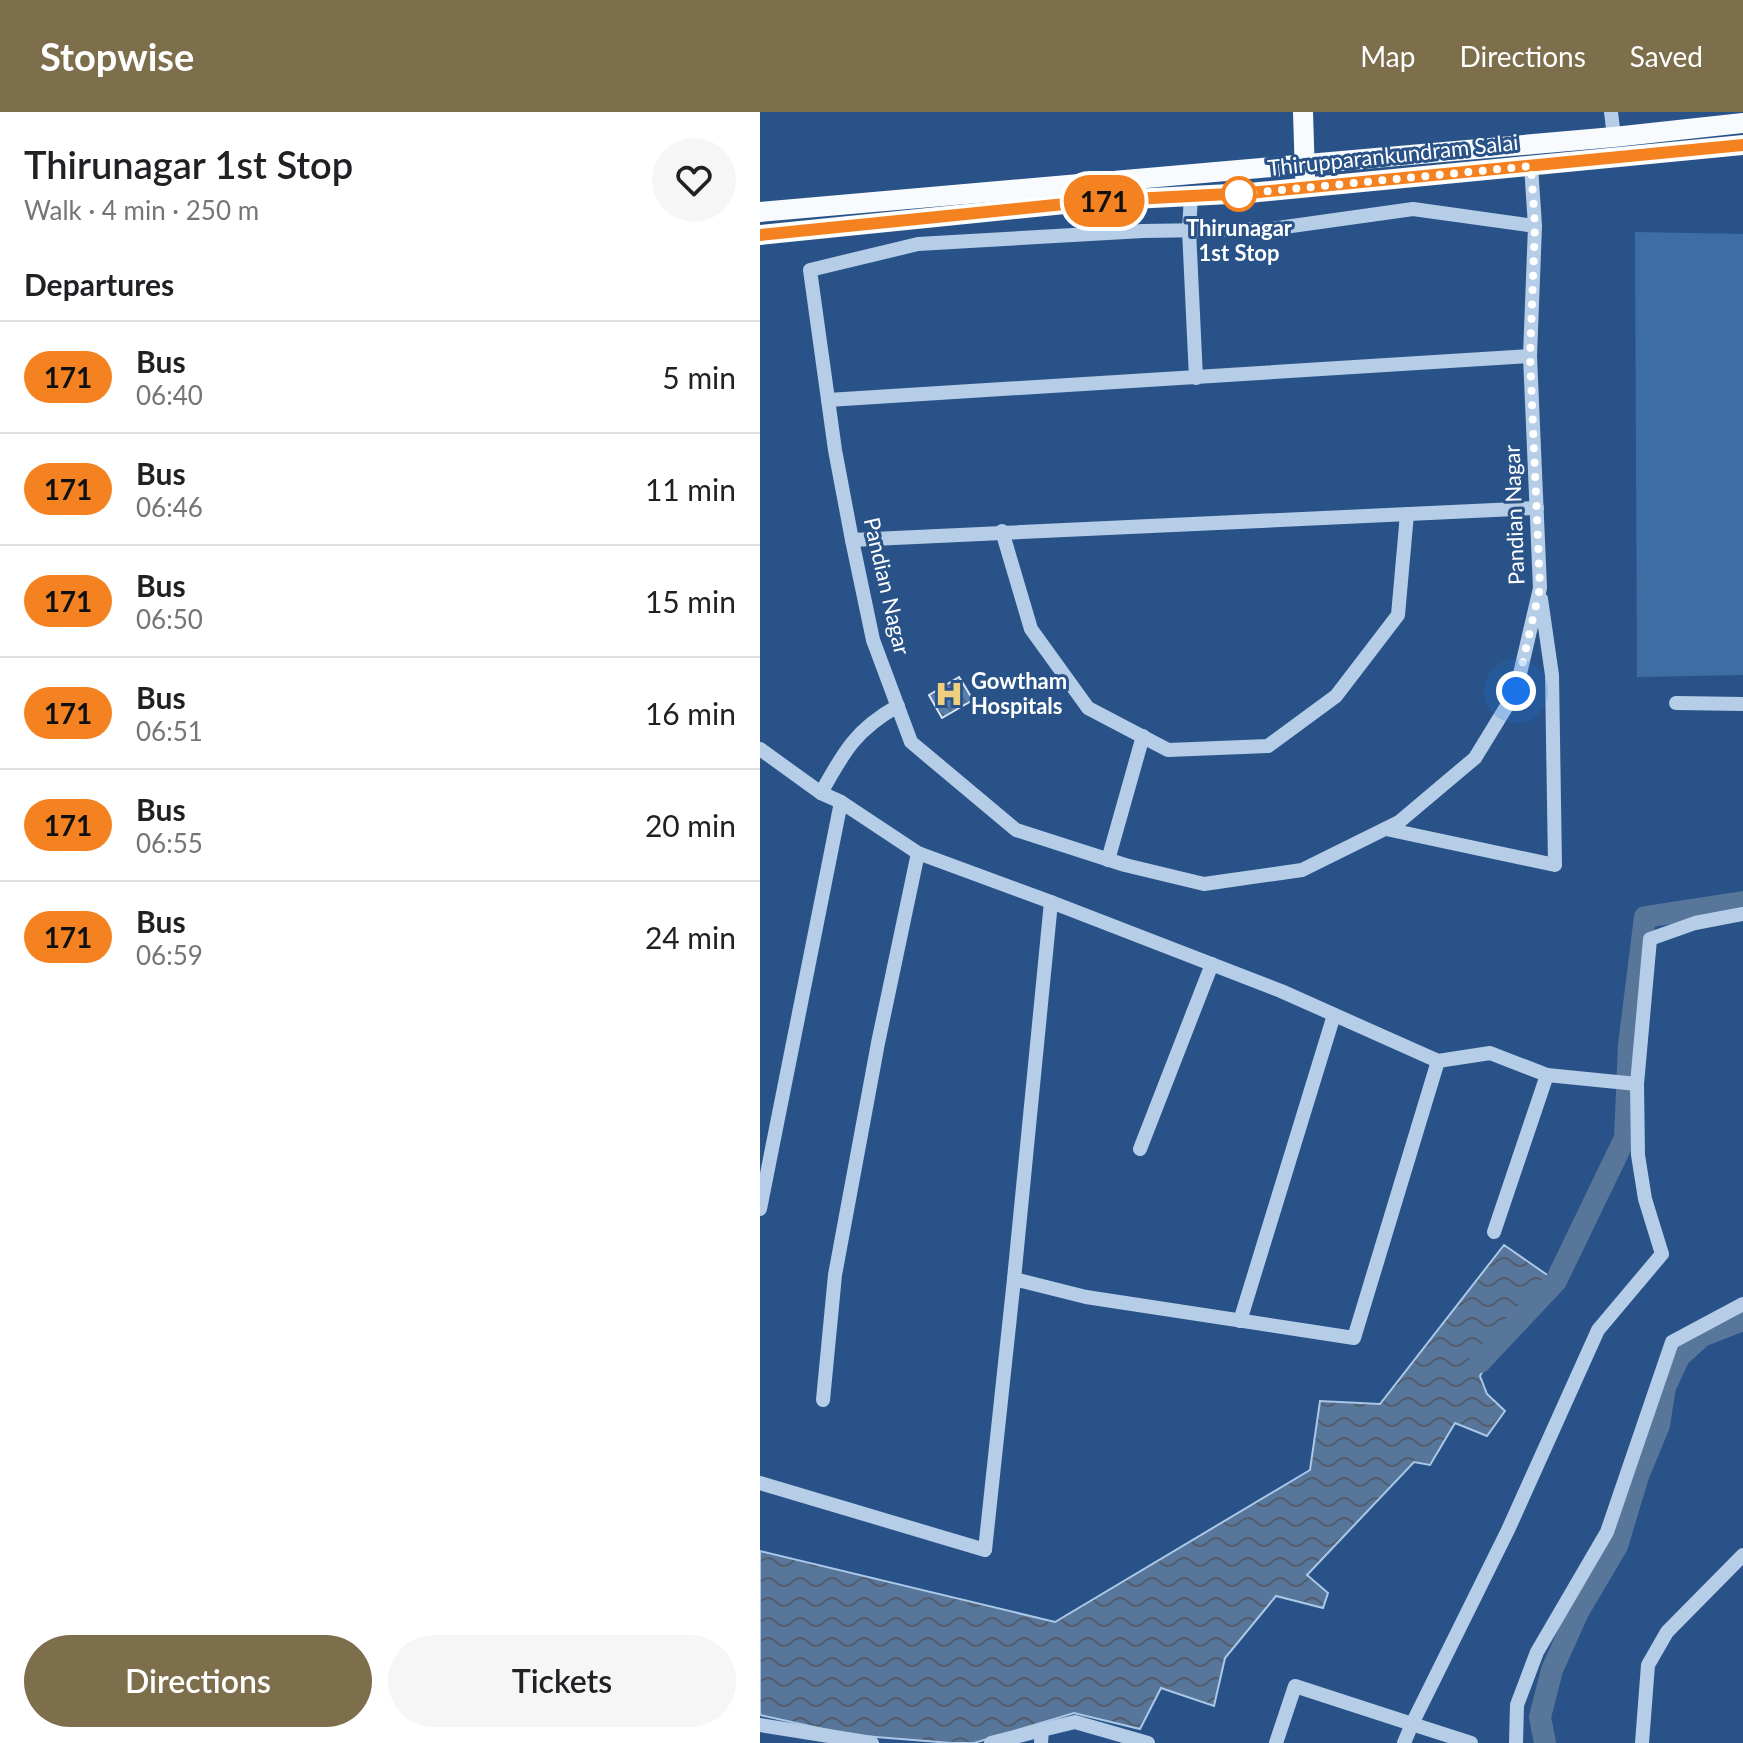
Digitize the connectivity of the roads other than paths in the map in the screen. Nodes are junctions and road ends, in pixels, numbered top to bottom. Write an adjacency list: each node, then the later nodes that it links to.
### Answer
1 (1303, 112): 6 (main road)
2 (1611, 112): 4 (street)
3 (1743, 123): 4 (main road, Thirupparankundram Salai)
4 (1614, 137): 6 (main road, Thirupparankundram Salai)
5 (1743, 145): 7 (main road, Thirupparankundram Salai)
6 (1304, 164): 8 (main road); 10 (main road, Thirupparankundram Salai)
7 (1531, 166): 8 (main road, Thirupparankundram Salai); 11 (street)
8 (1306, 187): 9 (main road, Thirupparankundram Salai)
9 (1191, 196): 12 (street); 13 (main road, Thirupparankundram Salai)
10 (760, 212)
11 (1535, 226): 12 (street, Pandian Nagar); 14 (street, Pandian Nagar)
12 (1189, 230): 15 (street); 16 (street, Pandian Nagar)
13 (760, 235)
14 (1530, 356): 15 (street); 17 (street, Pandian Nagar)
15 (1196, 378): 16 (street)
16 (828, 400): 20 (street, Pandian Nagar)
17 (1537, 508): 18 (street); 21 (street, Pandian Nagar)
18 (1407, 514): 19 (street); 25 (street)
19 (1002, 531): 20 (street); 25 (street)
20 (852, 540): 24 (street, Pandian Nagar)
21 (1540, 588): 29 (street, Pandian Nagar); 29 (street)
22 (1676, 703): 23 (street)
23 (1743, 704)
24 (898, 706): 27 (street); 31 (street, Pandian Nagar)
25 (1143, 736): 31 (street)
26 (760, 749): 27 (street)
27 (821, 793): 28 (street)
28 (841, 802): 30 (street); 40 (street)
29 (1386, 829): 31 (street, Pandian Nagar)
30 (918, 853): 32 (street); 45 (street)
31 (1108, 860)
32 (1051, 902): 34 (street); 42 (street)
33 (1743, 914): 38 (street)
34 (1212, 964): 35 (street); 39 (street)
35 (1334, 1015): 36 (street); 44 (street)
36 (1438, 1061): 37 (street); 44 (street)
37 (1547, 1075): 38 (street); 41 (street)
38 (1630, 1083): 48 (street)
39 (1140, 1149)
40 (760, 1209)
41 (1494, 1232)
42 (1014, 1279): 44 (street); 46 (street)
43 (1743, 1304): 57 (street)
44 (1240, 1321)
45 (823, 1400)
46 (760, 1483)
47 (1743, 1555): 58 (street)
48 (1412, 1724): 54 (street); 55 (street); 56 (street)
49 (760, 1725): 51 (street)
50 (1042, 1737): 52 (street); 53 (street)
51 (872, 1743)
52 (991, 1743)
53 (1148, 1743)
54 (1276, 1743)
55 (1404, 1743)
56 (1471, 1743)
57 (1516, 1743)
58 (1642, 1743)

